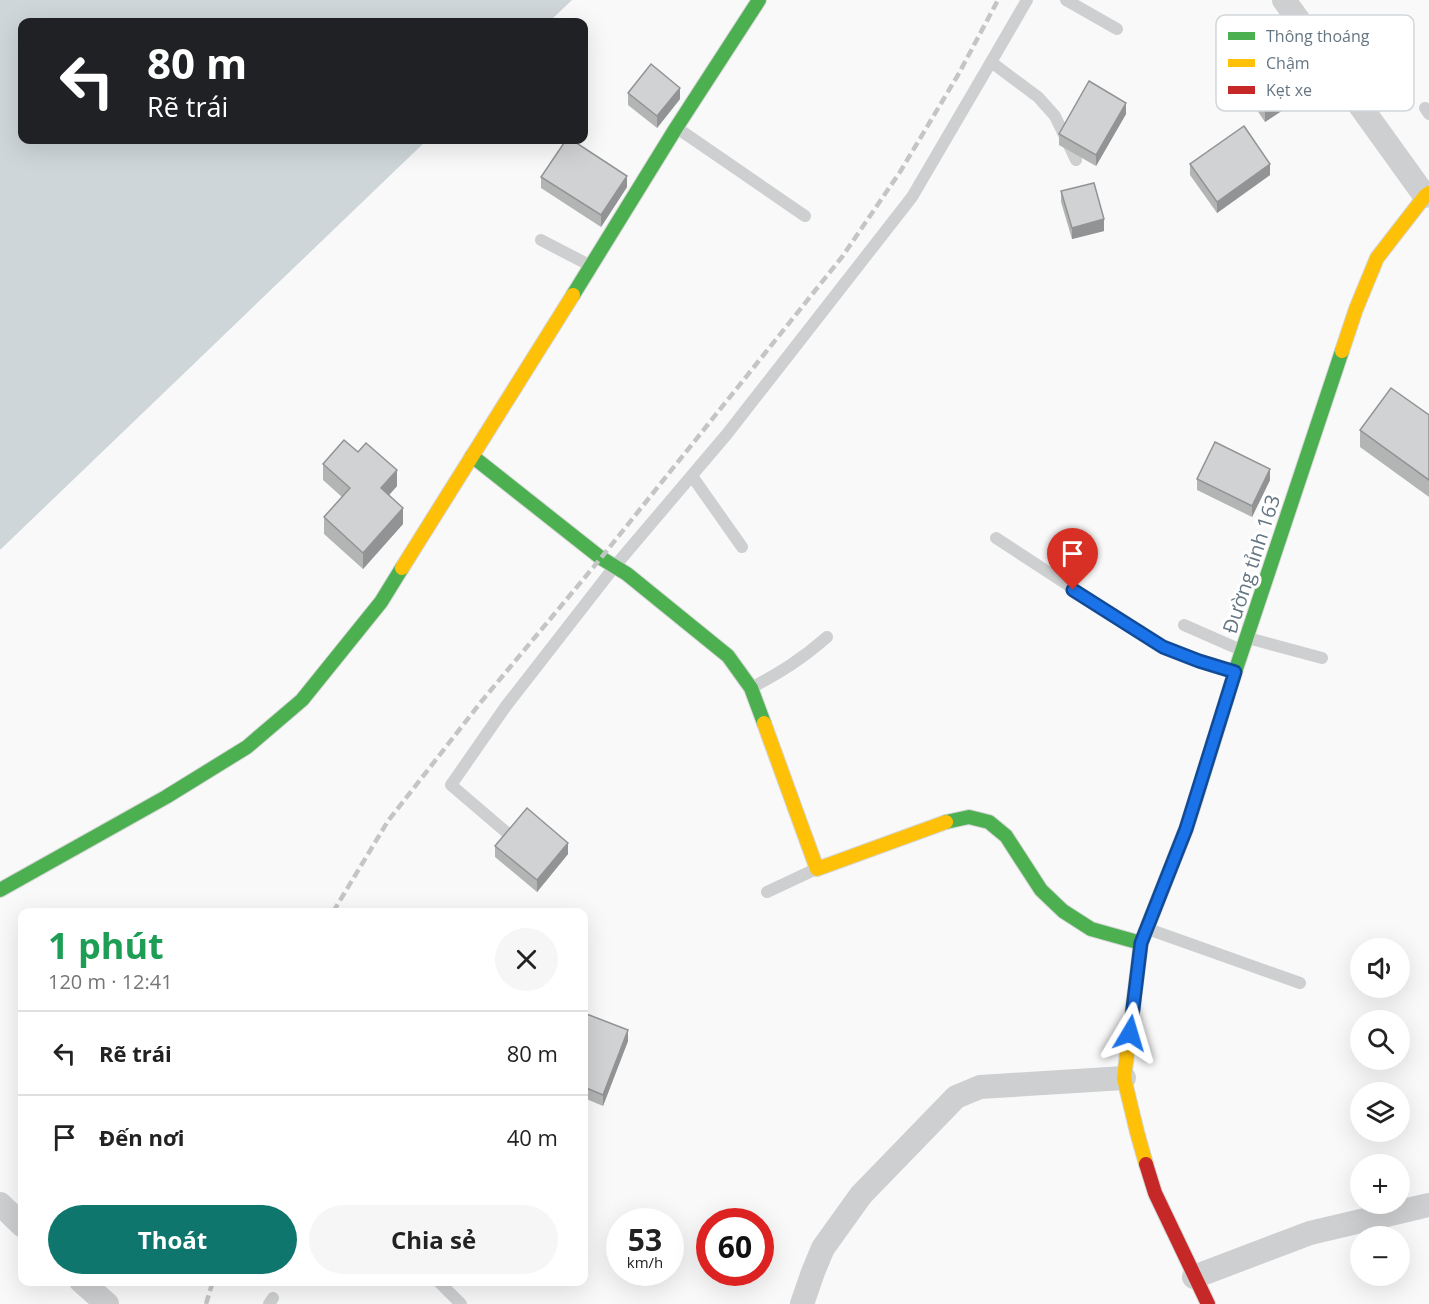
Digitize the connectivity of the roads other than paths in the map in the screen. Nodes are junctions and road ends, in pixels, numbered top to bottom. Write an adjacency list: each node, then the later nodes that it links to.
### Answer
1 (759, 0): 9 (street)
2 (1027, 0): 7 (lane)
3 (1066, 0): 6 (lane)
4 (1284, 0): 5 (street)
5 (1295, 15)
6 (1117, 29)
7 (991, 62): 10 (lane); 16 (lane)
8 (1365, 111): 11 (street)
9 (676, 128): 12 (lane); 14 (street)
10 (1076, 160)
11 (1427, 195): 22 (street, Đường tỉnh 163)
12 (805, 216)
13 (542, 240): 14 (lane)
14 (591, 267): 15 (street)
15 (472, 456): 19 (street); 28 (street)
16 (692, 476): 18 (lane); 19 (lane)
17 (996, 538): 24 (lane)
18 (742, 547)
19 (615, 566): 25 (street); 26 (lane)
20 (1184, 625): 22 (lane)
21 (827, 637): 25 (lane)
22 (1245, 644): 23 (lane); 24 (street, Đường tỉnh 163)
23 (1322, 658)
24 (1235, 672): 30 (street, Đường tỉnh 163)
25 (751, 688): 27 (street)
26 (506, 832)
27 (817, 869): 29 (lane); 31 (street)
28 (0, 890)
29 (766, 892)
30 (1147, 929): 31 (street, Đường tỉnh 163); 32 (lane)
31 (1141, 943): 33 (street, Đường tỉnh 163)
32 (1300, 983)
33 (1124, 1078): 37 (street, Đường tỉnh 163); 40 (street)
34 (0, 1203): 36 (street)
35 (1429, 1205): 37 (street)
36 (18, 1221)
37 (1194, 1277): 41 (street, Đường tỉnh 163)
38 (443, 1286): 39 (lane)
39 (461, 1304)
40 (802, 1304)
41 (1208, 1304)

